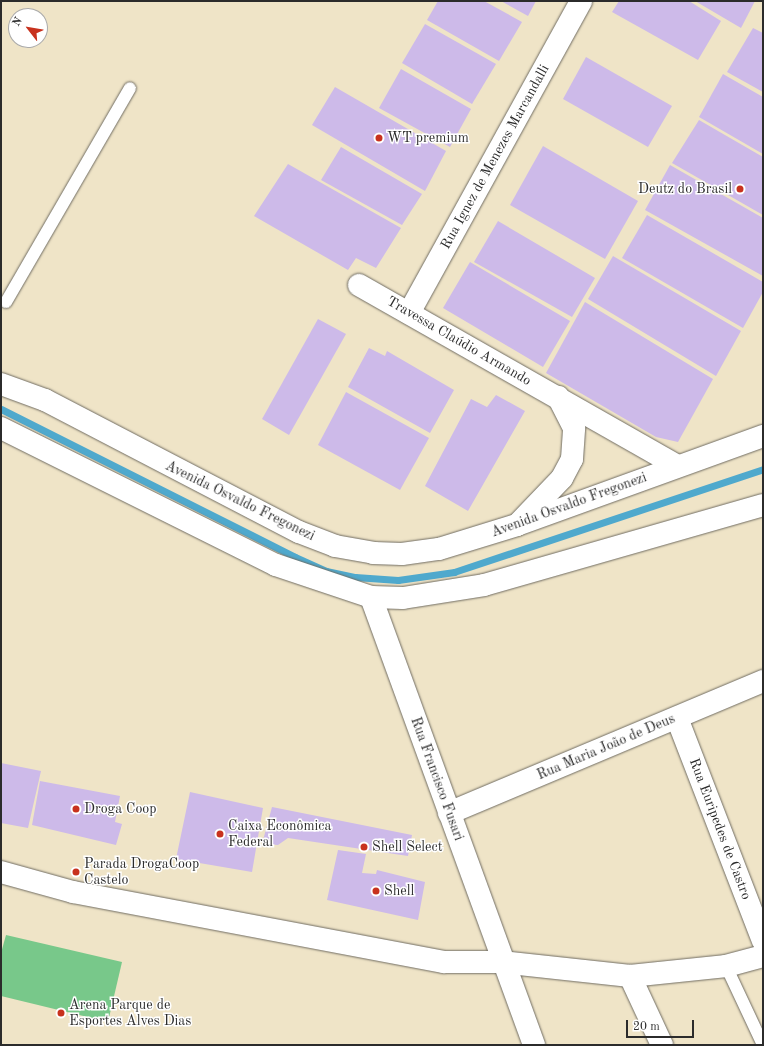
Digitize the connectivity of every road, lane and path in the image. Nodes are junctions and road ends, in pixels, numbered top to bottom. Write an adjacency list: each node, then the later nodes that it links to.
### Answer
1 (581, 1): 5 (street, Rua Ignez de Menezes Marcandalli)
2 (130, 88): 4 (lane)
3 (359, 285): 5 (street, Travessa Claúdio Armando)
4 (6, 302)
5 (409, 313): 7 (street, Travessa Claúdio Armando)
6 (1, 384): 12 (street, Avenida Osvaldo Fregonezi)
7 (558, 397): 10 (street, Travessa Claúdio Armando); 12 (street)
8 (1, 428): 13 (street)
9 (763, 436): 10 (street, Avenida Osvaldo Fregonezi)
10 (677, 466): 12 (street, Avenida Osvaldo Fregonezi)
11 (763, 505): 13 (street)
12 (517, 525)
13 (371, 597): 16 (street, Rua Francisco Fusari)
14 (763, 681): 15 (street, Rua Maria João de Deus)
15 (677, 718): 16 (street, Rua Maria João de Deus); 18 (street, Rua Euripedes de Castro)
16 (449, 813): 20 (street, Rua Francisco Fusari)
17 (1, 872): 20 (street)
18 (763, 941)
19 (763, 956): 21 (street)
20 (501, 962): 22 (street); 23 (street, Rua Francisco Fusari)
21 (726, 966): 22 (street); 25 (lane)
22 (630, 976): 24 (street)
23 (534, 1045)
24 (662, 1045)
25 (763, 1045)

